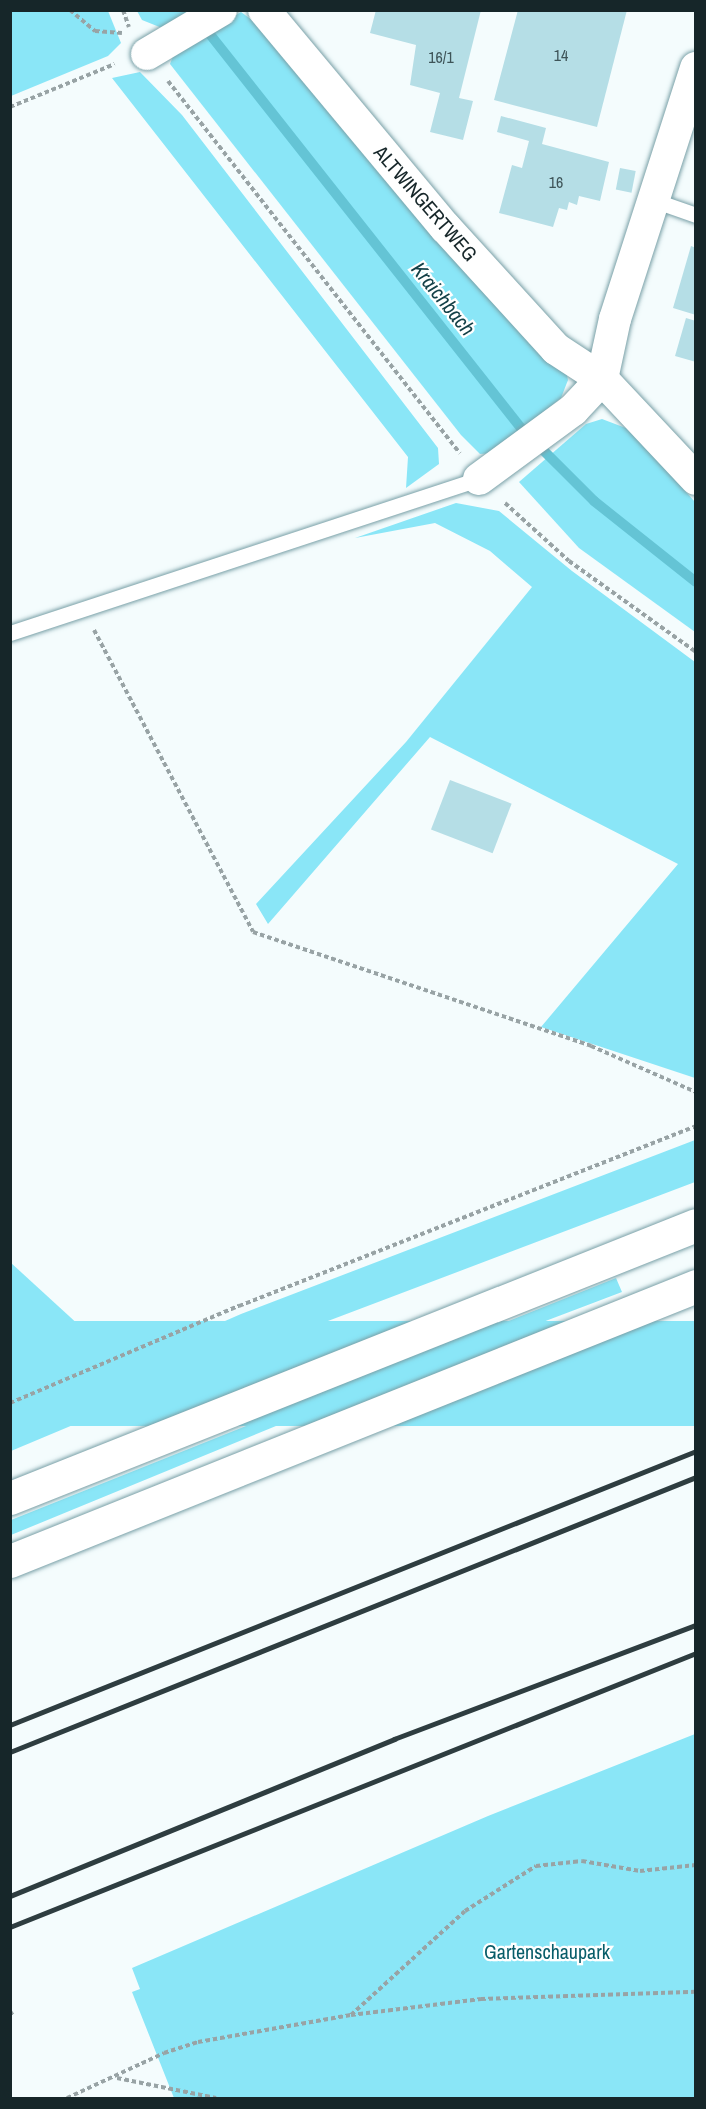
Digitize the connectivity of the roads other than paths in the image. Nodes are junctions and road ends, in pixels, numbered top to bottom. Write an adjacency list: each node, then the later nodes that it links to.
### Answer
1 (221, 10): 3 (street)
2 (264, 10): 7 (street, ALTWINGERTWEG)
3 (147, 54)
4 (696, 68): 5 (street)
5 (653, 200): 6 (lane); 7 (street)
6 (696, 215)
7 (602, 379): 8 (street); 9 (street, ALTWINGERTWEG)
8 (479, 479): 10 (lane)
9 (696, 479)
10 (10, 633)
11 (696, 1225): 13 (highway)
12 (696, 1286): 14 (highway)
13 (10, 1497)
14 (10, 1561)

